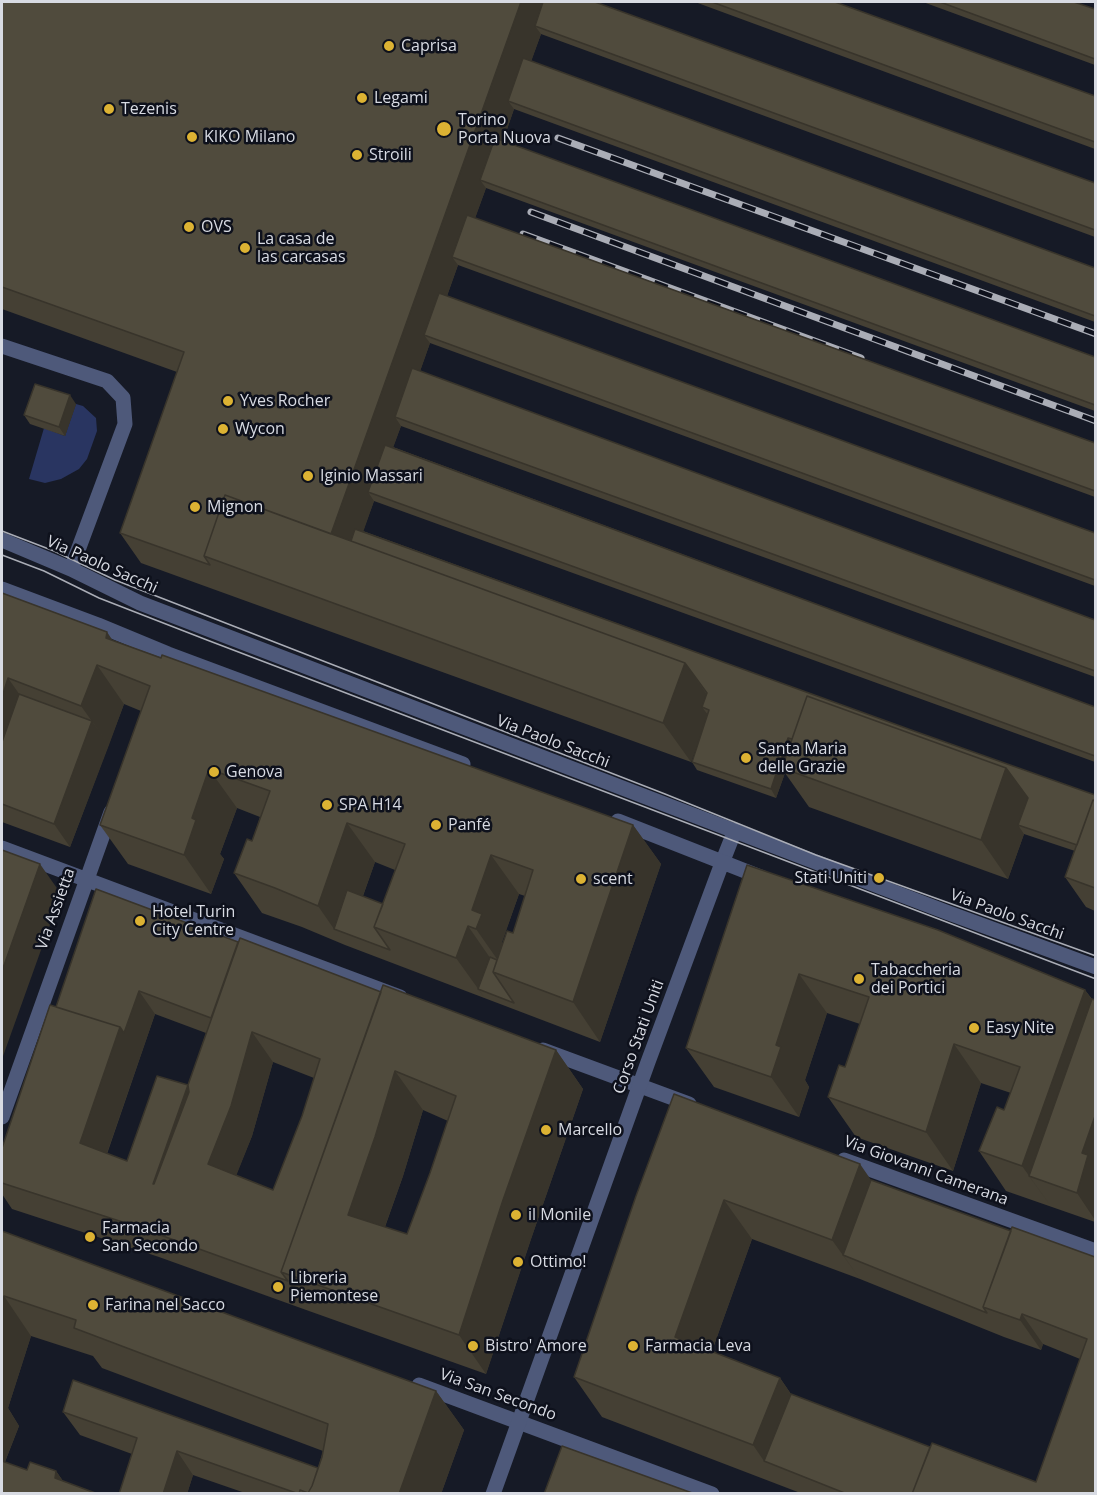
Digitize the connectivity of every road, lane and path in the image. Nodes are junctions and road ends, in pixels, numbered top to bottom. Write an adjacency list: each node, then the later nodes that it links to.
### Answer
1 (2, 346): 3 (street)
2 (2, 540): 3 (street, Via Paolo Sacchi)
3 (71, 569): 8 (street, Via Paolo Sacchi)
4 (2, 589): 5 (street)
5 (471, 767)
6 (115, 803): 11 (street, Via Assietta)
7 (606, 817): 10 (street)
8 (735, 830): 10 (street, Corso Stati Uniti); 13 (street, Via Paolo Sacchi)
9 (2, 848): 11 (street)
10 (722, 862): 12 (street); 16 (street, Corso Stati Uniti)
11 (86, 880): 14 (street); 18 (street, Via Assietta)
12 (782, 885)
13 (1095, 967)
14 (414, 1002)
15 (525, 1043): 16 (street)
16 (640, 1086): 17 (street); 22 (street, Corso Stati Uniti)
17 (698, 1107)
18 (2, 1117)
19 (831, 1155): 20 (street, Via Giovanni Camerana)
20 (1095, 1251)
21 (401, 1379): 22 (street, Via San Secondo)
22 (518, 1421): 23 (street, Corso Stati Uniti); 24 (street, Via San Secondo)
23 (493, 1494)
24 (711, 1494)

